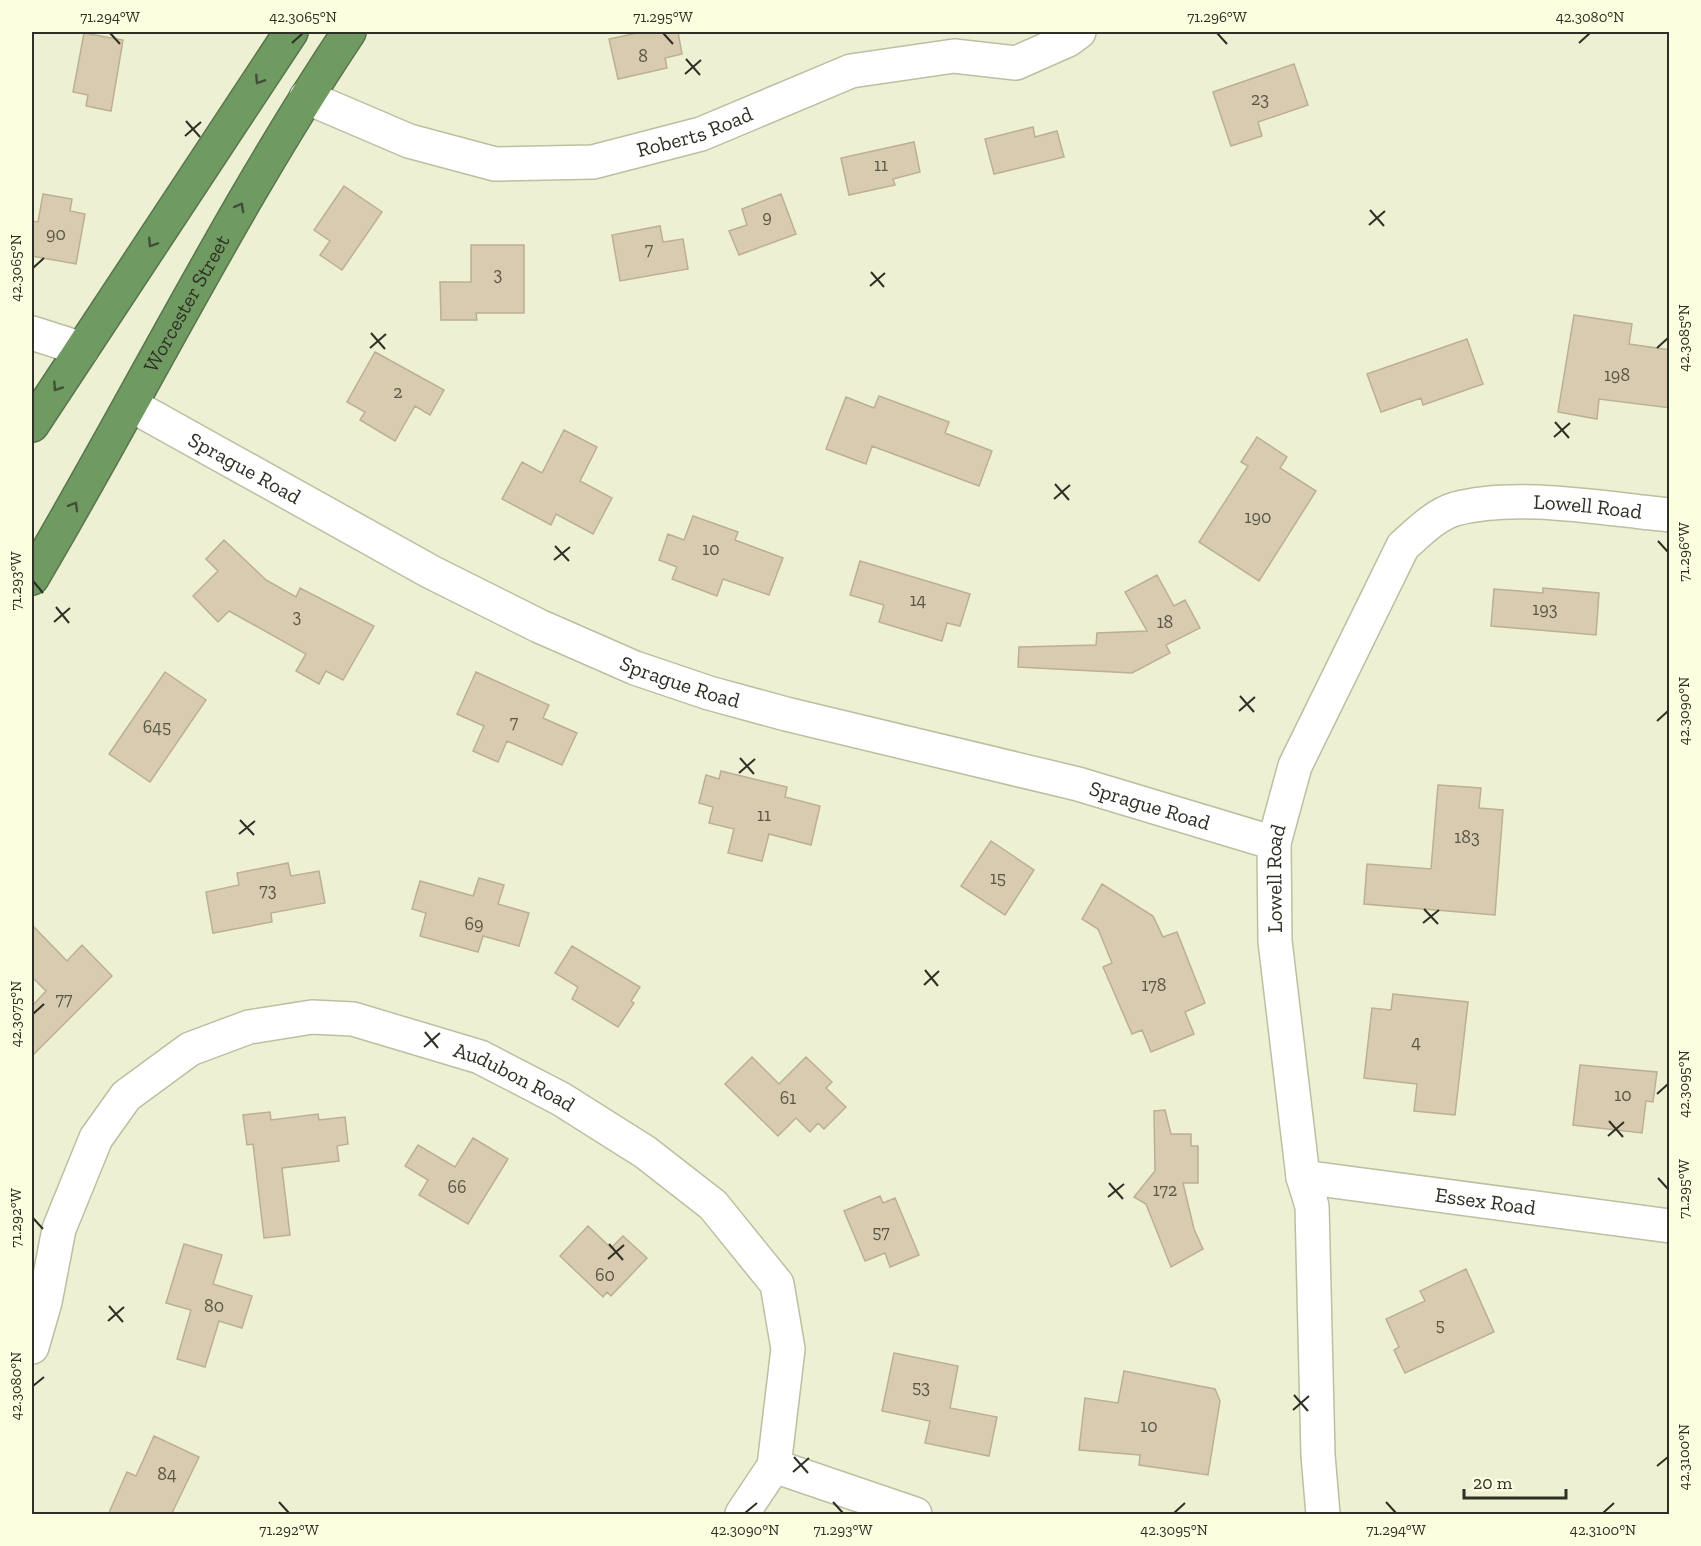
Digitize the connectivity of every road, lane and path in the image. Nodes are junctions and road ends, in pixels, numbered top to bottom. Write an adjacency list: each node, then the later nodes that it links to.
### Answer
1 (291, 32): 6 (highway, one-way to 6)
2 (349, 32): 4 (highway, Worcester Street)
3 (1079, 32): 4 (street, Roberts Road)
4 (306, 97): 7 (highway, Worcester Street, one-way to 4)
5 (32, 333): 6 (street)
6 (82, 350): 8 (highway, one-way to 8)
7 (131, 405): 10 (highway, Worcester Street, one-way to 7); 11 (street, Sprague Road)
8 (32, 424)
9 (1670, 515): 11 (street, Lowell Road)
10 (36, 557)
11 (1274, 843): 12 (street, Lowell Road)
12 (1303, 1177): 13 (street, Essex Road); 18 (street, Lowell Road)
13 (1670, 1226)
14 (32, 1347): 15 (street, Audubon Road)
15 (774, 1466): 16 (street, Audubon Road); 17 (street)
16 (742, 1515)
17 (915, 1515)
18 (1323, 1515)

